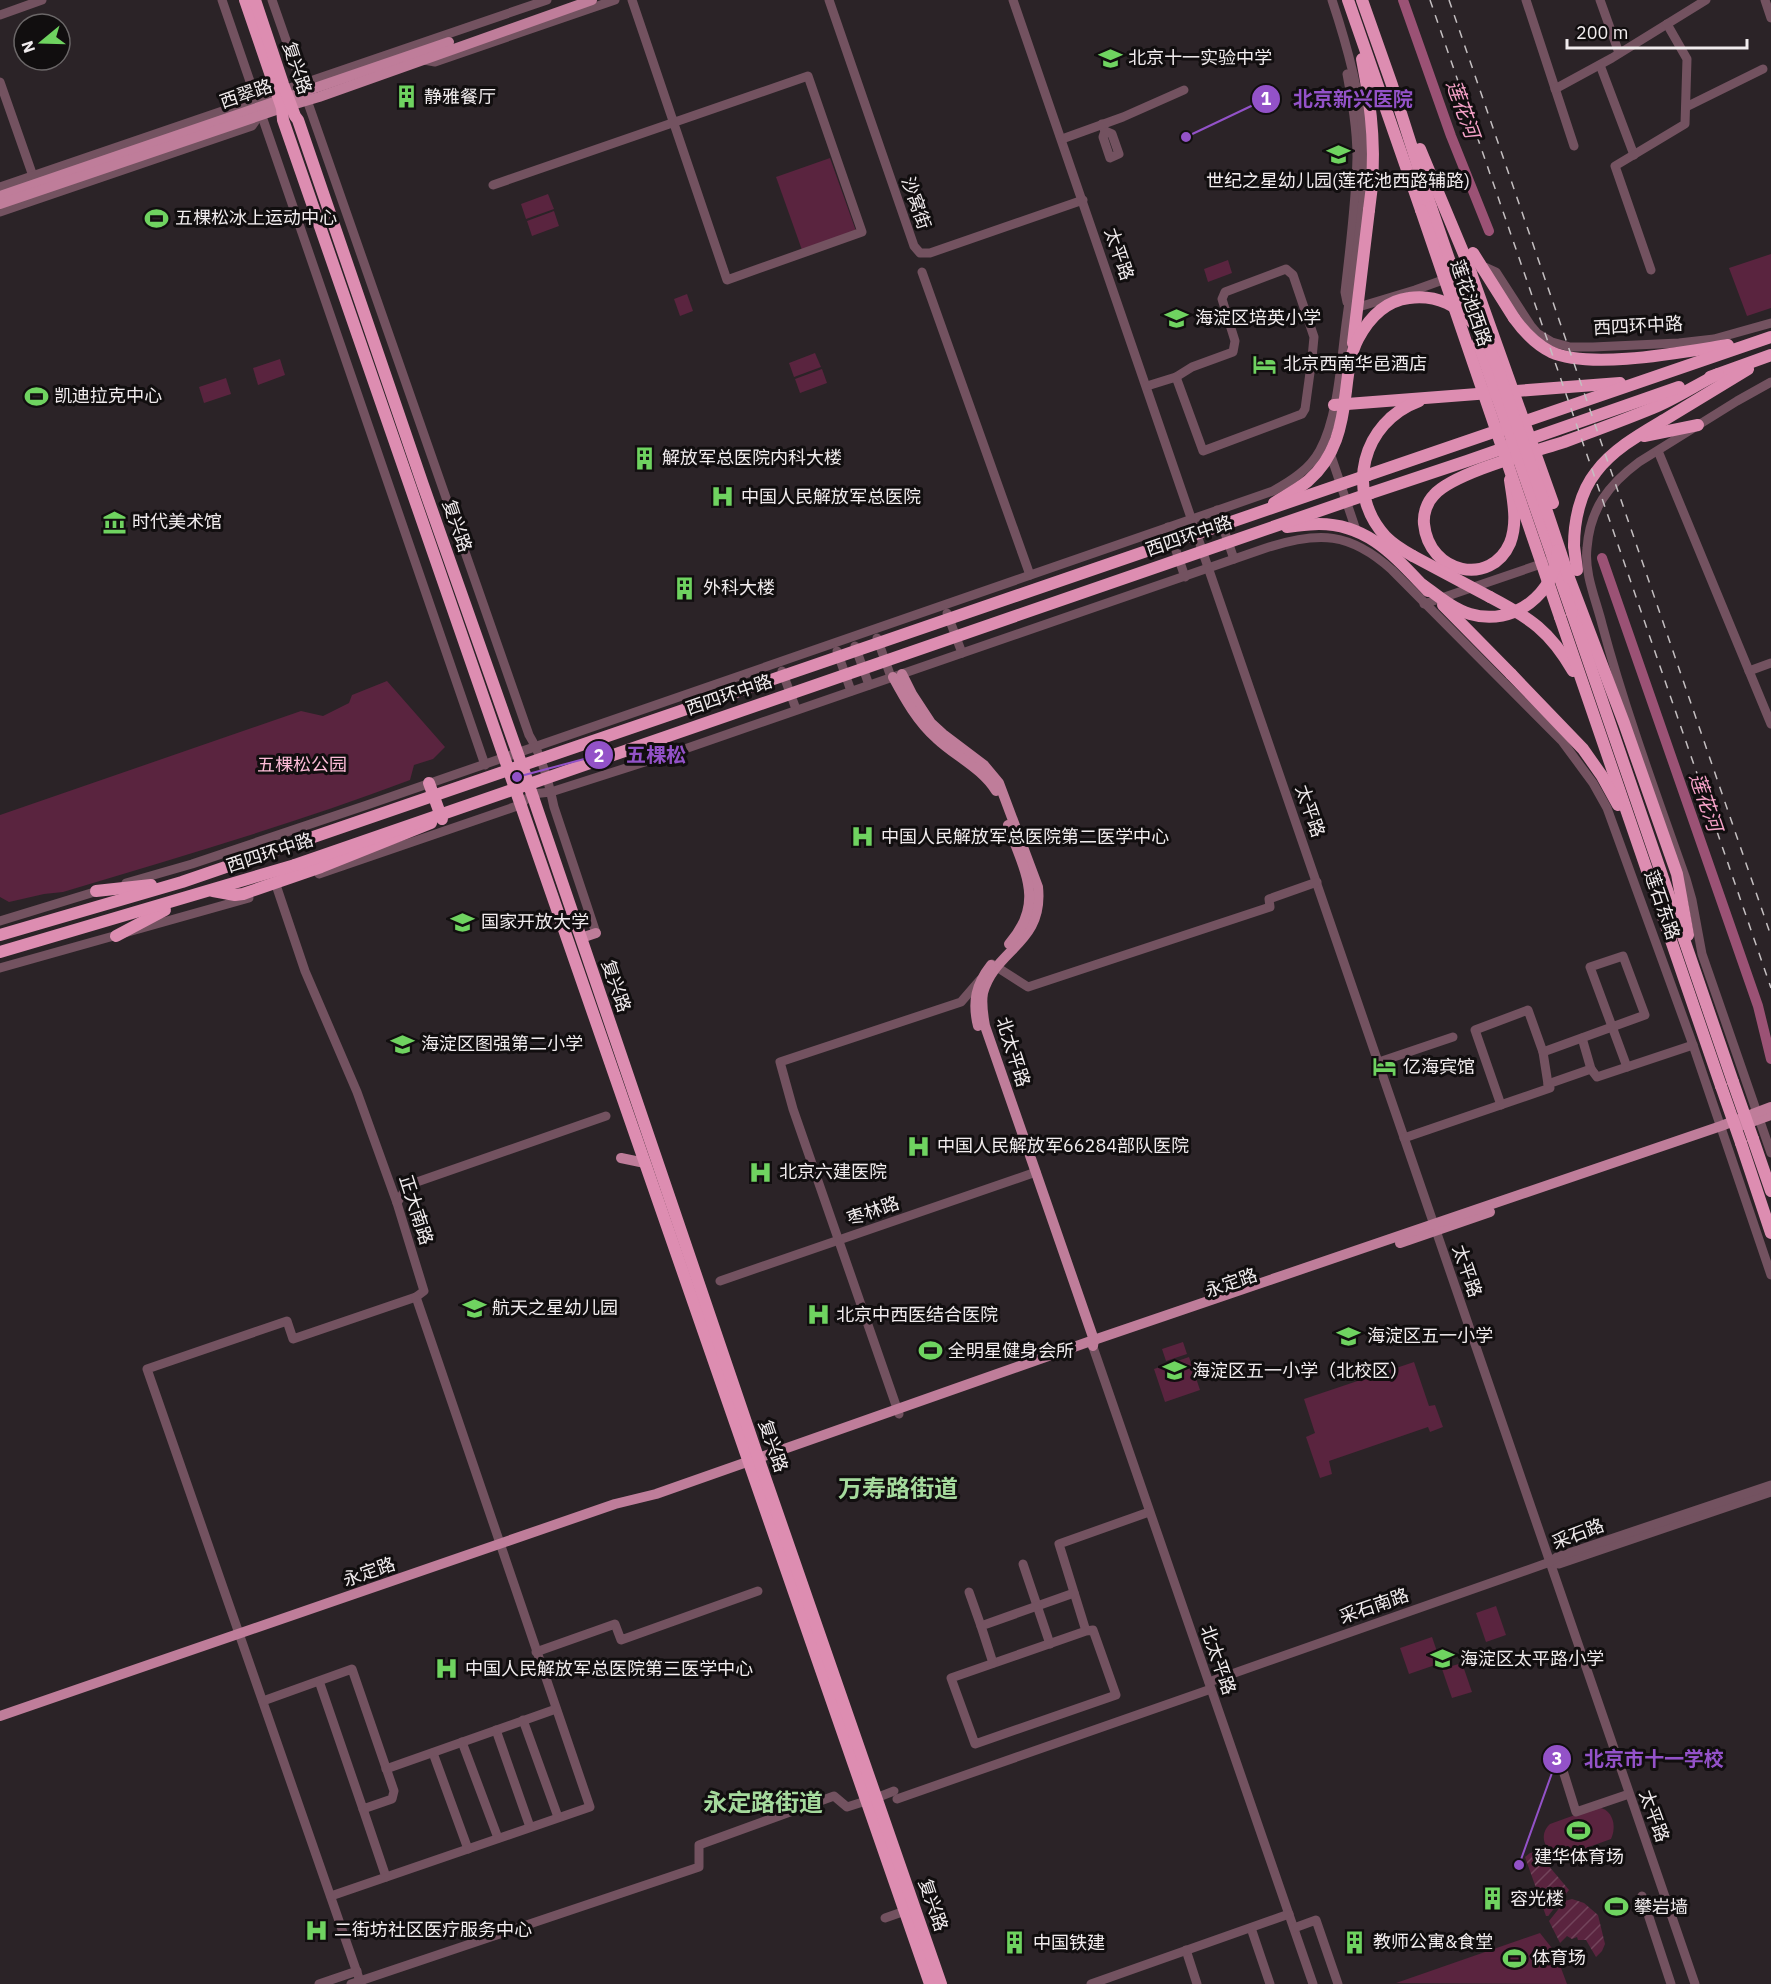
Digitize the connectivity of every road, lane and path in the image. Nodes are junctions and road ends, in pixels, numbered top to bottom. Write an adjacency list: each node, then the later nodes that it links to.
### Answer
1 (222, 0): 37 (street)
2 (245, 0): 35 (highway, 复兴路)
3 (255, 0): 35 (highway, 复兴路)
4 (272, 0): 34 (street, 复兴路)
5 (547, 0): 34 (street)
6 (571, 0): 34 (main road, 西翠路)
7 (592, 0): 27 (main road, 西翠路)
8 (615, 0): 27 (street)
9 (632, 0): 38 (street)
10 (829, 0): 46 (street, 沙窝街)
11 (1013, 0): 39 (street, 太平路)
12 (1326, 0): 53 (street)
13 (1332, 0): 53 (street)
14 (1362, 0): 31 (highway, 莲花池西路)
15 (1526, 0): 32 (street)
16 (1600, 0): 26 (street)
17 (1706, 0): 20 (street)
18 (1765, 0): 23 (street)
19 (39, 3): 22 (street); 24 (street)
20 (1692, 4): 25 (street)
21 (1350, 5): 48 (highway, 莲花池西路); 59 (highway, bridge)
22 (0, 15)
23 (1771, 18)
24 (0, 20)
25 (1667, 24): 26 (street); 36 (street)
26 (1619, 53): 28 (street)
27 (424, 60): 34 (main road, 西翠路)
28 (1600, 65): 32 (street); 41 (street)
29 (1762, 69): 36 (street)
30 (0, 82): 42 (street)
31 (1392, 85): 48 (highway, 莲花池西路); 50 (highway)
32 (1556, 89): 40 (street)
33 (1184, 90): 39 (street)
34 (304, 92): 35 (main road, 西翠路); 35 (street); 102 (street, 复兴路)
35 (283, 98): 37 (main road, 西翠路); 103 (highway, 复兴路); 104 (highway, 复兴路)
36 (1686, 107): 41 (street)
37 (259, 109): 42 (main road, 西翠路); 42 (street); 49 (street); 105 (street)
38 (674, 123): 38 (street); 43 (street)
39 (1062, 139): 46 (street, 太平路)
40 (1574, 146)
41 (1634, 155): 51 (street)
42 (35, 184): 44 (street); 45 (main road, 西翠路); 47 (main road, 西翠路)
43 (493, 185)
44 (0, 187)
45 (0, 196)
46 (1083, 200): 64 (street, 太平路)
47 (0, 204)
48 (1426, 208): 71 (highway, 莲花池西路, bridge); 88 (highway, 莲花池西路, bridge)
49 (0, 212)
50 (1470, 256): 60 (highway, bridge); 85 (highway, bridge)
51 (1651, 270)
52 (922, 272): 83 (street)
53 (1348, 310): 56 (street, 西四环中路); 59 (street, 西四环中路)
54 (1771, 323): 56 (street, 西四环中路)
55 (1766, 338): 60 (highway); 62 (highway)
56 (1678, 343): 60 (highway)
57 (1769, 356): 69 (highway); 72 (highway)
58 (1312, 358): 59 (street); 61 (street); 61 (street)
59 (1346, 359): 66 (street, 西四环中路); 74 (highway, bridge); 82 (highway, bridge)
60 (1611, 360)
61 (1176, 376): 64 (street)
62 (1646, 380): 65 (highway); 74 (highway, 西四环中路, bridge)
63 (1771, 382): 67 (street)
64 (1147, 386): 75 (street, 太平路)
65 (1435, 397): 66 (highway); 99 (highway, bridge)
66 (1334, 405): 68 (street, 西四环中路)
67 (1698, 425): 69 (highway); 70 (street)
68 (1325, 439): 73 (street, 西四环中路); 78 (street)
69 (1626, 444): 79 (highway)
70 (1658, 451): 79 (street); 95 (street)
71 (1507, 461): 72 (highway, bridge); 88 (highway, 莲花池西路, bridge)
72 (1469, 467): 77 (highway, 西四环中路, bridge)
73 (1217, 510): 75 (street, 西四环中路); 80 (street)
74 (1255, 515): 112 (highway, 西四环中路, bridge)
75 (1192, 518): 76 (street, 西四环中路); 81 (street, 太平路)
76 (1168, 527): 83 (street, 西四环中路); 84 (street)
77 (1262, 530): 85 (highway, bridge); 116 (highway, 西四环中路, bridge)
78 (1362, 547): 80 (street, 西四环中路); 86 (street, 西四环中路)
79 (1580, 548): 82 (highway, bridge); 86 (street); 142 (street, 莲石东路)
80 (1234, 559): 81 (street, 西四环中路)
81 (1209, 568): 84 (street, 西四环中路); 113 (street, 太平路)
82 (1573, 574): 124 (highway)
83 (1030, 575): 87 (street, 西四环中路)
84 (1185, 577): 92 (street, 西四环中路)
85 (1423, 585): 111 (highway, bridge)
86 (1425, 604): 131 (street, 莲石东路)
87 (944, 606): 89 (street, 西四环中路); 92 (street)
88 (1566, 615): 99 (highway, 莲石东路); 124 (highway, 莲石东路)
89 (874, 630): 90 (street, 西四环中路); 96 (street)
90 (852, 638): 91 (street, 西四环中路); 97 (street)
91 (834, 644): 93 (street, 西四环中路); 98 (street)
92 (962, 653): 96 (street, 西四环中路)
93 (779, 663): 100 (street); 102 (street, 西四环中路)
94 (1771, 663): 95 (street)
95 (1749, 671): 101 (street)
96 (895, 676): 97 (street, 西四环中路); 125 (main road, 北太平路)
97 (869, 685): 98 (street, 西四环中路)
98 (851, 691): 100 (street, 西四环中路)
99 (1587, 697): 111 (highway, 莲石东路)
100 (796, 709): 107 (street, 西四环中路)
101 (1771, 724)
102 (536, 746): 103 (street, 西四环中路); 107 (street, 复兴路)
103 (517, 752): 104 (street, 西四环中路); 108 (highway, 复兴路)
104 (503, 757): 105 (street, 西四环中路); 109 (highway, 复兴路)
105 (484, 765): 106 (street, 西四环中路)
106 (429, 783): 110 (highway); 115 (street, 西四环中路)
107 (551, 792): 108 (street, 西四环中路); 119 (street)
108 (532, 794): 109 (highway); 122 (highway, 复兴路)
109 (518, 800): 110 (highway); 114 (street, 西四环中路); 148 (highway, 复兴路)
110 (442, 819): 116 (highway)
111 (1634, 836): 137 (highway, 莲石东路)
112 (182, 882): 115 (highway); 120 (highway, 西四环中路)
113 (1317, 882): 125 (street); 133 (street, 太平路)
114 (277, 888): 121 (street, 西四环中路); 151 (street, 正大南路)
115 (96, 891): 118 (street, 西四环中路)
116 (213, 891): 117 (highway, 西四环中路)
117 (189, 898): 121 (highway); 123 (highway, 西四环中路)
118 (2, 919)
119 (596, 933): 122 (main road)
120 (0, 934)
121 (116, 936): 126 (street, 西四环中路)
122 (581, 938): 160 (highway, 复兴路)
123 (0, 952)
124 (1691, 960): 137 (highway, 莲石东路)
125 (994, 966): 127 (main road, 北太平路); 149 (main road, 北太平路)
126 (0, 968)
127 (982, 978): 149 (main road, 北太平路); 154 (street)
128 (1612, 1027): 128 (street); 130 (street); 134 (street)
129 (1454, 1037): 133 (street)
130 (1582, 1038): 132 (street); 135 (street)
131 (1693, 1045): 134 (street); 143 (street, 莲石东路)
132 (1543, 1052): 136 (street); 138 (street)
133 (1379, 1062): 144 (street, 太平路)
134 (1627, 1067): 135 (street)
135 (1592, 1068): 136 (street)
136 (1548, 1084): 138 (street)
137 (1727, 1084): 145 (highway, bridge)
138 (1501, 1105): 144 (street)
139 (1771, 1107): 142 (main road)
140 (1771, 1115): 142 (main road)
141 (606, 1116): 151 (street)
142 (1758, 1116): 143 (main road, 永定路); 146 (street, 莲石东路)
143 (1722, 1129): 152 (main road, 永定路); 155 (street, 莲石东路)
144 (1404, 1138): 152 (street, 太平路)
145 (1747, 1141): 150 (highway); 153 (highway)
146 (1771, 1154)
147 (621, 1158): 148 (main road)
148 (645, 1163): 160 (highway, 复兴路)
149 (1033, 1173): 154 (street, 枣林路); 158 (main road, 北太平路)
150 (1771, 1191)
151 (397, 1203): 157 (street, 正大南路)
152 (1435, 1227): 158 (main road, 永定路); 165 (street, 太平路)
153 (1771, 1233)
154 (839, 1240): 156 (street, 枣林路); 159 (street)
155 (1771, 1275)
156 (720, 1281)
157 (416, 1297): 164 (street, 正大南路); 173 (street)
158 (1091, 1343): 159 (main road, 永定路); 163 (street, 北太平路)
159 (898, 1411): 160 (main road, 永定路)
160 (756, 1460): 164 (main road, 永定路); 189 (highway, 复兴路)
161 (1771, 1485): 165 (street, 采石路)
162 (1771, 1492): 165 (street, 采石路)
163 (1149, 1512): 169 (street); 178 (street, 北太平路)
164 (499, 1544): 173 (main road, 永定路); 175 (street, 正大南路)
165 (1550, 1562): 178 (street, 采石南路); 188 (street, 太平路)
166 (1023, 1564): 170 (street)
167 (758, 1591): 175 (street)
168 (969, 1592): 171 (street)
169 (1074, 1593): 170 (street); 172 (street)
170 (1037, 1606): 171 (street); 174 (street)
171 (981, 1626): 176 (street)
172 (1086, 1631): 174 (street); 176 (street)
173 (240, 1635): 179 (street); 181 (main road, 永定路)
174 (1050, 1644): 176 (street)
175 (536, 1652): 180 (street, 正大南路)
176 (993, 1663)
177 (319, 1681): 179 (street); 187 (street); 190 (street)
178 (1210, 1685): 189 (street, 采石南路); 199 (street, 北太平路)
179 (263, 1701): 196 (street)
180 (556, 1709): 182 (street); 191 (street, 正大南路)
181 (0, 1716)
182 (523, 1720): 183 (street); 191 (street)
183 (496, 1730): 184 (street); 192 (street)
184 (462, 1742): 185 (street); 193 (street)
185 (433, 1753): 187 (street); 194 (street)
186 (1560, 1761): 188 (street)
187 (386, 1769): 190 (street)
188 (1629, 1794): 215 (street, 太平路)
189 (871, 1799): 198 (highway, 复兴路); 205 (street); 208 (highway, 复兴路)
190 (363, 1809): 195 (street)
191 (558, 1817): 192 (street)
192 (530, 1827): 193 (street)
193 (498, 1838): 194 (street)
194 (468, 1849): 195 (street)
195 (386, 1877): 196 (street)
196 (331, 1896): 204 (street)
197 (1642, 1896): 214 (street)
198 (904, 1911): 200 (street); 207 (highway, 复兴路)
199 (1289, 1914): 201 (street); 202 (street, 北太平路)
200 (885, 1918)
201 (1251, 1928): 203 (street); 211 (street)
202 (1294, 1928): 212 (street, 北太平路); 213 (street)
203 (1186, 1950): 209 (street); 210 (street)
204 (357, 1971): 205 (street); 206 (street)
205 (358, 1983)
206 (319, 1984)
207 (930, 1984)
208 (941, 1984)
209 (1091, 1984)
210 (1197, 1984)
211 (1270, 1984)
212 (1313, 1984)
213 (1338, 1984)
214 (1671, 1984)
215 (1695, 1984)

